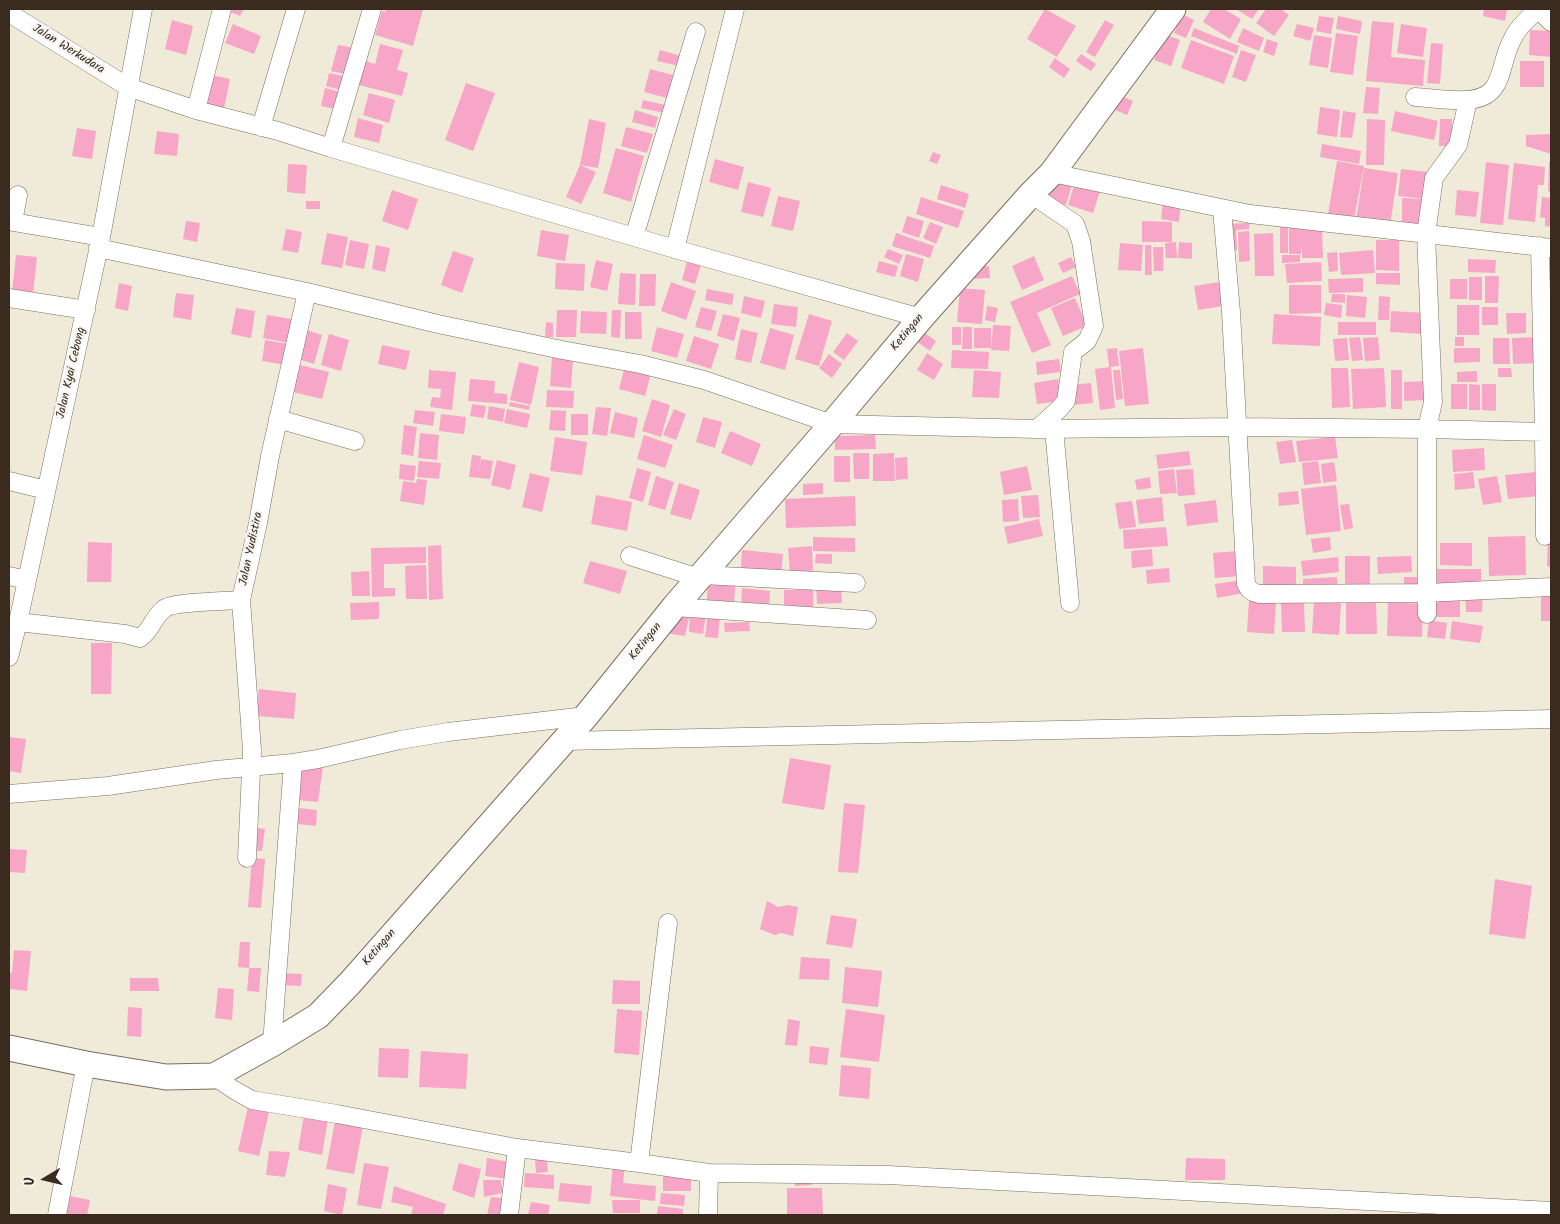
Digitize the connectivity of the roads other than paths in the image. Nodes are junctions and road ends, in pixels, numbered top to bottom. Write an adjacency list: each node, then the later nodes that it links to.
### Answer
1 (143, 9): 11 (street, Jalan Kyai Cebong)
2 (222, 9): 14 (street)
3 (296, 9): 15 (street)
4 (372, 9): 16 (street)
5 (735, 9): 25 (street)
6 (1174, 9): 17 (street, Ketingan)
7 (1538, 9): 9 (street); 13 (street)
8 (9, 13): 11 (street, Jalan Werkudara)
9 (1551, 22)
10 (696, 32): 22 (street)
11 (128, 87): 14 (street, Jalan Werkudara); 23 (street, Jalan Kyai Cebong)
12 (1415, 97): 13 (street)
13 (1468, 100): 21 (street)
14 (196, 110): 15 (street, Jalan Werkudara)
15 (261, 127): 16 (street, Jalan Werkudara)
16 (331, 148): 22 (street, Jalan Werkudara)
17 (1052, 173): 18 (street, Ketingan); 20 (street)
18 (1031, 194): 29 (street, Ketingan); 34 (street)
19 (18, 195): 23 (street)
20 (1222, 209): 21 (street); 32 (street)
21 (1426, 234): 24 (street); 33 (street)
22 (634, 237): 25 (street, Jalan Werkudara)
23 (100, 243): 26 (street); 28 (street, Jalan Kyai Cebong)
24 (1546, 247): 35 (street)
25 (675, 249): 29 (street, Jalan Werkudara)
26 (307, 292): 30 (street, Jalan Yudistira); 31 (street)
27 (9, 298): 28 (street)
28 (86, 310): 38 (street, Jalan Kyai Cebong)
29 (921, 318): 31 (street, Ketingan)
30 (278, 419): 36 (street); 47 (street, Jalan Yudistira)
31 (832, 424): 34 (street); 42 (street, Ketingan)
32 (1238, 427): 33 (street); 34 (street); 46 (street)
33 (1427, 428): 35 (street); 46 (street)
34 (1045, 429): 48 (street)
35 (1548, 432): 39 (street)
36 (355, 441)
37 (9, 482): 38 (street)
38 (46, 490): 43 (street, Jalan Kyai Cebong)
39 (1545, 536)
40 (630, 556): 42 (street)
41 (9, 576): 43 (street)
42 (701, 576): 44 (street); 49 (street, Ketingan)
43 (27, 580): 52 (street, Jalan Kyai Cebong)
44 (856, 583)
45 (1551, 587): 46 (street)
46 (1426, 593): 50 (street)
47 (242, 600): 52 (street, Jalan Yudistira); 58 (street)
48 (1070, 603)
49 (674, 607): 51 (street); 54 (street, Ketingan)
50 (1427, 614)
51 (867, 620)
52 (18, 622): 53 (street, Jalan Kyai Cebong)
53 (10, 650)
54 (586, 716): 56 (street, Ketingan); 57 (street)
55 (1551, 719): 56 (street)
56 (564, 741): 62 (street, Ketingan)
57 (293, 763): 58 (street); 62 (street)
58 (252, 766): 59 (street); 60 (street)
59 (9, 794)
60 (248, 858)
61 (668, 923): 67 (street)
62 (272, 1044): 65 (street, Ketingan)
63 (9, 1048): 64 (street, Ketingan)
64 (86, 1064): 65 (street, Ketingan); 70 (street)
65 (214, 1076): 66 (street)
66 (517, 1148): 67 (street); 71 (street)
67 (639, 1163): 68 (street)
68 (709, 1173): 69 (street); 72 (street)
69 (1551, 1211)
70 (57, 1215)
71 (509, 1215)
72 (708, 1215)

